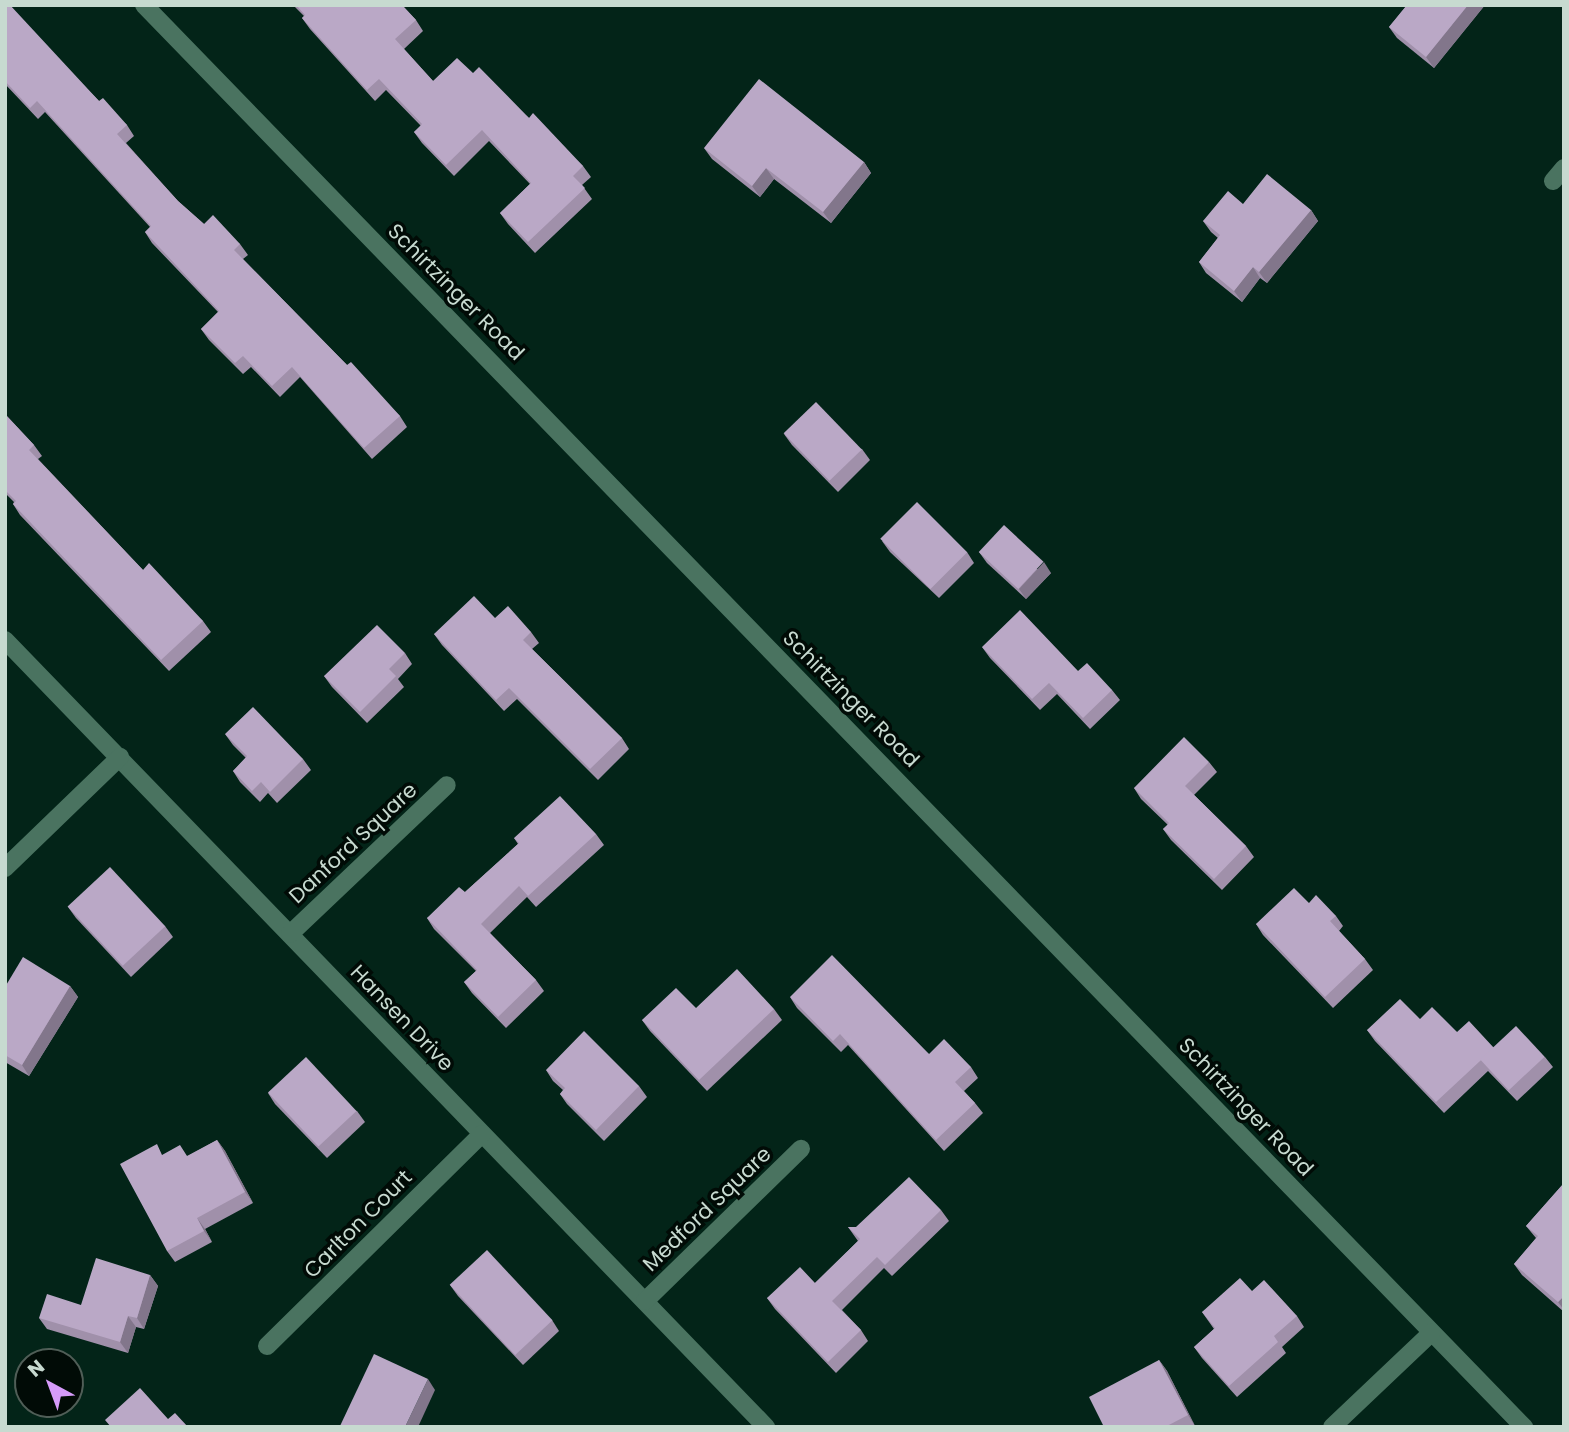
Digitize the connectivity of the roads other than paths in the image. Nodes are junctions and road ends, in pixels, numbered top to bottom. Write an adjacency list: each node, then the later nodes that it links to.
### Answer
1 (144, 5): 10 (street, Schirtzinger Road)
2 (5, 640): 3 (street, Hansen Drive)
3 (120, 757): 5 (street); 6 (street, Hansen Drive)
4 (447, 785): 6 (street, Danford Square)
5 (5, 868)
6 (290, 934): 7 (street, Hansen Drive)
7 (482, 1134): 9 (street, Hansen Drive); 11 (street, Carlton Court)
8 (801, 1149): 9 (street, Medford Square)
9 (645, 1301): 12 (street, Hansen Drive)
10 (1431, 1333): 13 (street); 14 (street, Schirtzinger Road)
11 (267, 1346)
12 (766, 1427)
13 (1332, 1427)
14 (1524, 1427)

